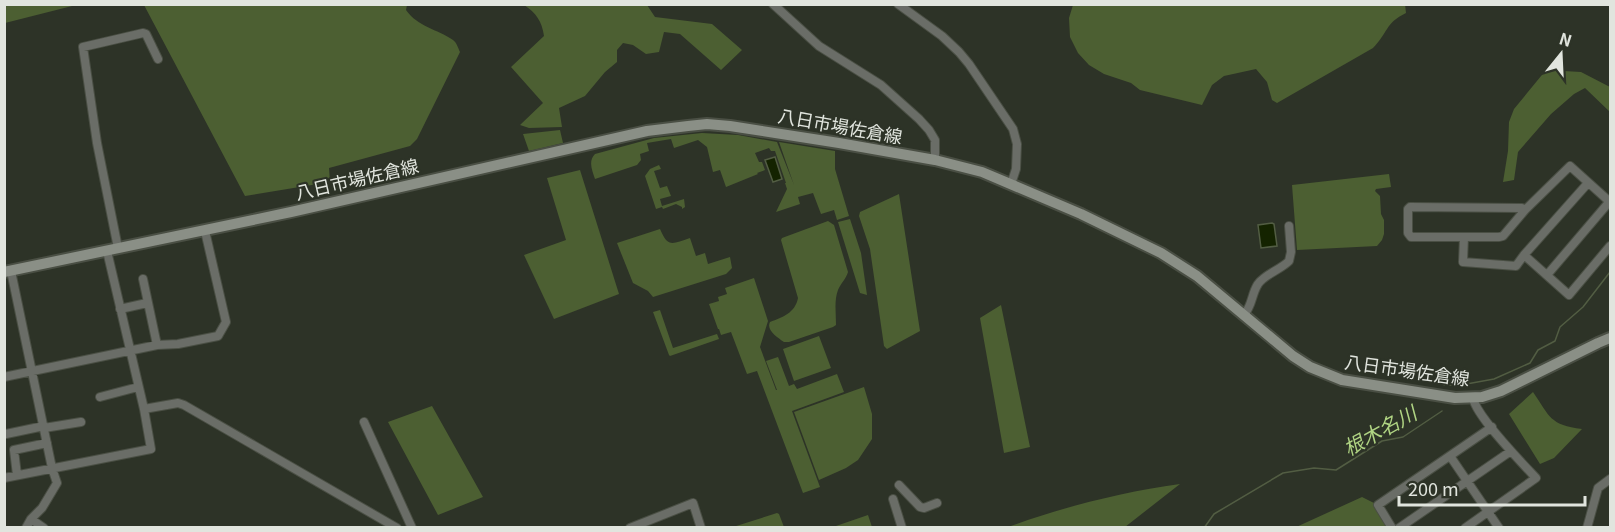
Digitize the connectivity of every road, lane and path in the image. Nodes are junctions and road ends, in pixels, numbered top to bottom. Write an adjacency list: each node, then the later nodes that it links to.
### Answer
1 (773, 4): 4 (street)
2 (898, 4): 6 (street)
3 (158, 59): 13 (street)
4 (935, 160): 6 (main road, 八日市場佐倉線); 10 (main road, 八日市場佐倉線)
5 (1588, 183): 7 (street); 8 (street); 14 (street)
6 (1011, 184): 20 (main road, 八日市場佐倉線)
7 (1610, 202): 16 (street)
8 (1525, 210): 11 (street); 11 (street)
9 (1289, 226): 20 (street)
10 (205, 231): 13 (main road, 八日市場佐倉線); 22 (street)
11 (1464, 237): 14 (street)
12 (1611, 246): 16 (street)
13 (113, 250): 15 (main road, 八日市場佐倉線); 19 (street)
14 (1524, 255): 16 (street)
15 (6, 270): 24 (street)
16 (1547, 276)
17 (143, 279): 18 (street)
18 (147, 303): 19 (street); 22 (street)
19 (120, 309): 23 (street)
20 (1244, 315): 28 (main road, 八日市場佐倉線)
21 (1611, 338): 28 (main road, 八日市場佐倉線)
22 (158, 345): 23 (street)
23 (129, 351): 24 (street); 26 (street)
24 (33, 371): 25 (street); 32 (street)
25 (4, 377)
26 (138, 387): 27 (street); 29 (street)
27 (100, 397)
28 (1473, 398): 33 (street)
29 (144, 409): 38 (street); 50 (street)
30 (81, 422): 32 (street)
31 (364, 422): 51 (street)
32 (44, 427): 34 (street); 35 (street)
33 (1491, 428): 36 (street); 37 (street)
34 (6, 434)
35 (47, 442): 38 (street); 39 (street)
36 (1511, 451): 42 (street); 46 (street)
37 (1450, 456): 42 (street); 55 (street)
38 (52, 468): 39 (street); 47 (street)
39 (17, 475): 40 (street)
40 (4, 478)
41 (1611, 479): 59 (street)
42 (1467, 480): 46 (street); 56 (street)
43 (899, 485): 45 (street)
44 (893, 499): 54 (street)
45 (938, 503)
46 (1488, 512): 57 (street); 58 (street)
47 (31, 519): 48 (street); 49 (street)
48 (26, 528)
49 (44, 528)
50 (397, 528)
51 (412, 528)
52 (630, 528): 53 (street)
53 (701, 528)
54 (902, 528)
55 (1392, 528)
56 (1399, 528)
57 (1465, 528)
58 (1500, 528)
59 (1587, 528)

